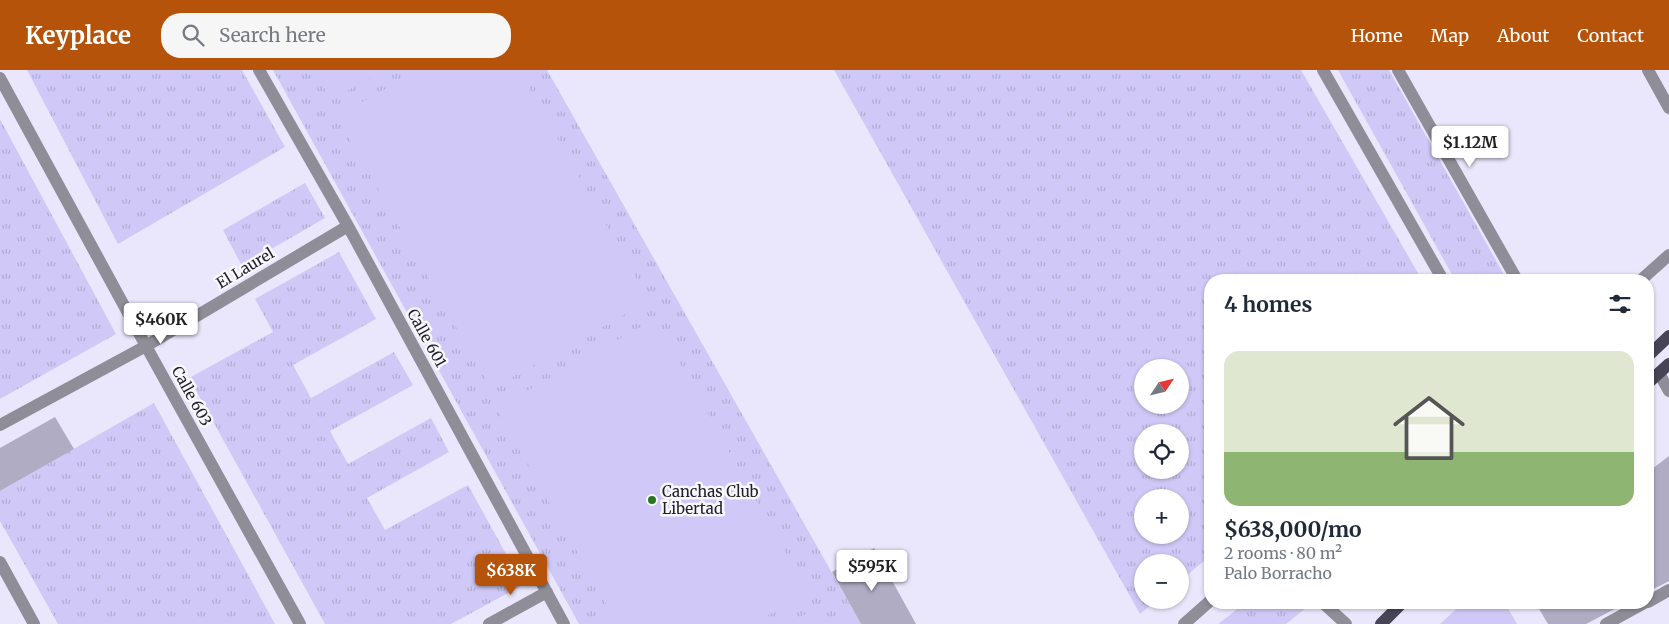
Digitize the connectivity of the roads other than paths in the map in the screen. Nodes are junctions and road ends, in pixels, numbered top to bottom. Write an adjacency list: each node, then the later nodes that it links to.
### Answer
1 (259, 70): 7 (street, Calle 601)
2 (1323, 70): 9 (street)
3 (1398, 70): 10 (street)
4 (1648, 70): 6 (street)
5 (0, 78): 13 (street, Calle 603)
6 (1669, 108)
7 (348, 226): 13 (street, El Laurel); 22 (street, Calle 601)
8 (1669, 255): 11 (street)
9 (1440, 274)
10 (1514, 274)
11 (1648, 274)
12 (1669, 336): 14 (main road)
13 (146, 346): 19 (street, El Laurel); 29 (street, Calle 603)
14 (1654, 350)
15 (1669, 364): 16 (main road)
16 (1659, 373): 17 (main road); 18 (street)
17 (1654, 378)
18 (1669, 391)
19 (0, 425)
20 (0, 562): 28 (street)
21 (1669, 590): 23 (street)
22 (547, 592): 30 (street); 31 (street, Calle 601)
23 (1654, 598)
24 (1204, 606): 32 (street)
25 (1330, 609): 33 (street)
26 (1396, 609): 34 (main road)
27 (1634, 609): 35 (street)
28 (34, 624)
29 (300, 624)
30 (489, 624)
31 (564, 624)
32 (1184, 624)
33 (1346, 624)
34 (1381, 624)
35 (1606, 624)

